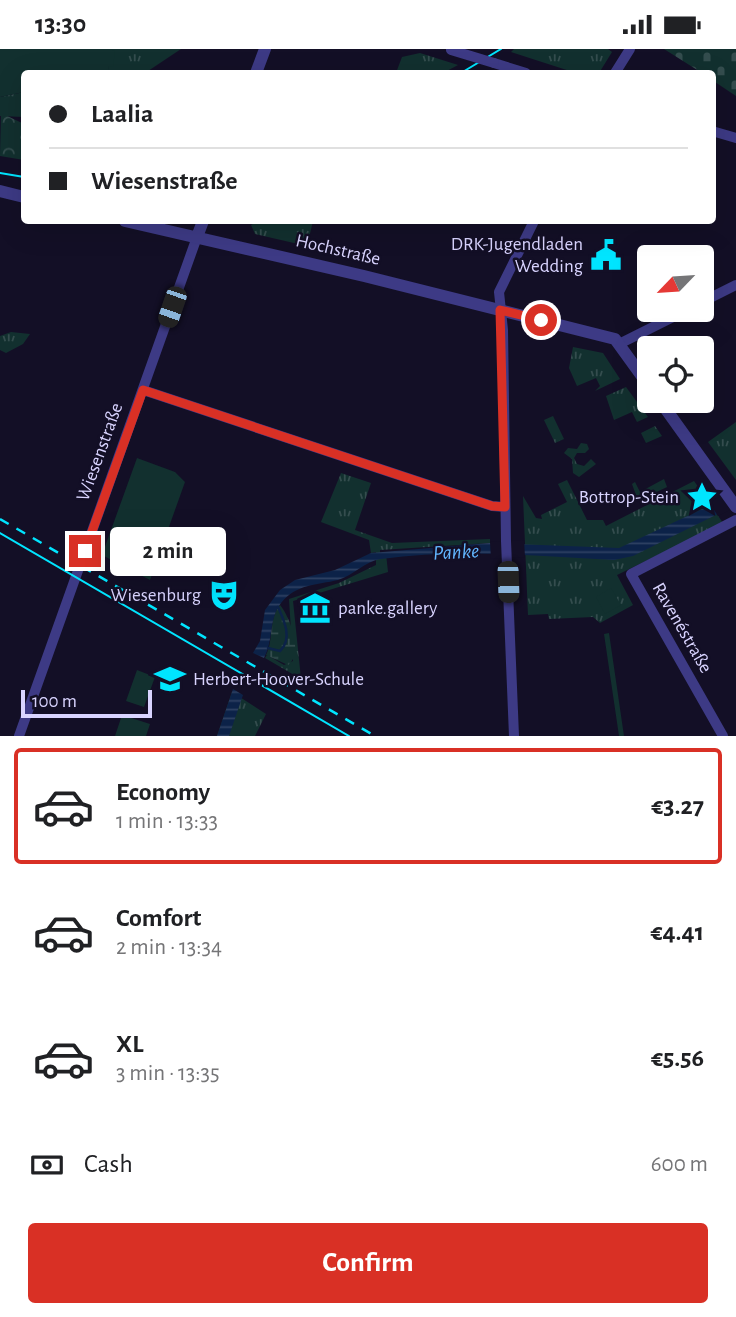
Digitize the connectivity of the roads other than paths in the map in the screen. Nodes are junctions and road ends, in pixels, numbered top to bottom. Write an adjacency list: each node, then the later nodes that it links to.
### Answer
1 (265, 49): 4 (street)
2 (450, 49): 5 (street, bridge)
3 (631, 49): 6 (street)
4 (257, 70)
5 (516, 70)
6 (617, 70)
7 (716, 132): 8 (street)
8 (736, 138)
9 (0, 191): 10 (street)
10 (21, 196)
11 (138, 224): 14 (street, Hochstraße)
12 (202, 224): 14 (street, Wiesenstraße)
13 (533, 224): 17 (street)
14 (197, 237): 17 (street, Hochstraße); 21 (street, Wiesenstraße)
15 (736, 285): 16 (street)
16 (714, 296)
17 (500, 310): 19 (street, Hochstraße); 23 (street)
18 (663, 322): 19 (street)
19 (619, 344): 20 (street)
20 (637, 369)
21 (143, 390): 23 (street); 26 (street, Wiesenstraße)
22 (668, 413): 24 (street)
23 (505, 507): 27 (street)
24 (736, 507)
25 (736, 520): 28 (street, Ravenéstraße)
26 (19, 736)
27 (514, 736)
28 (723, 736)

